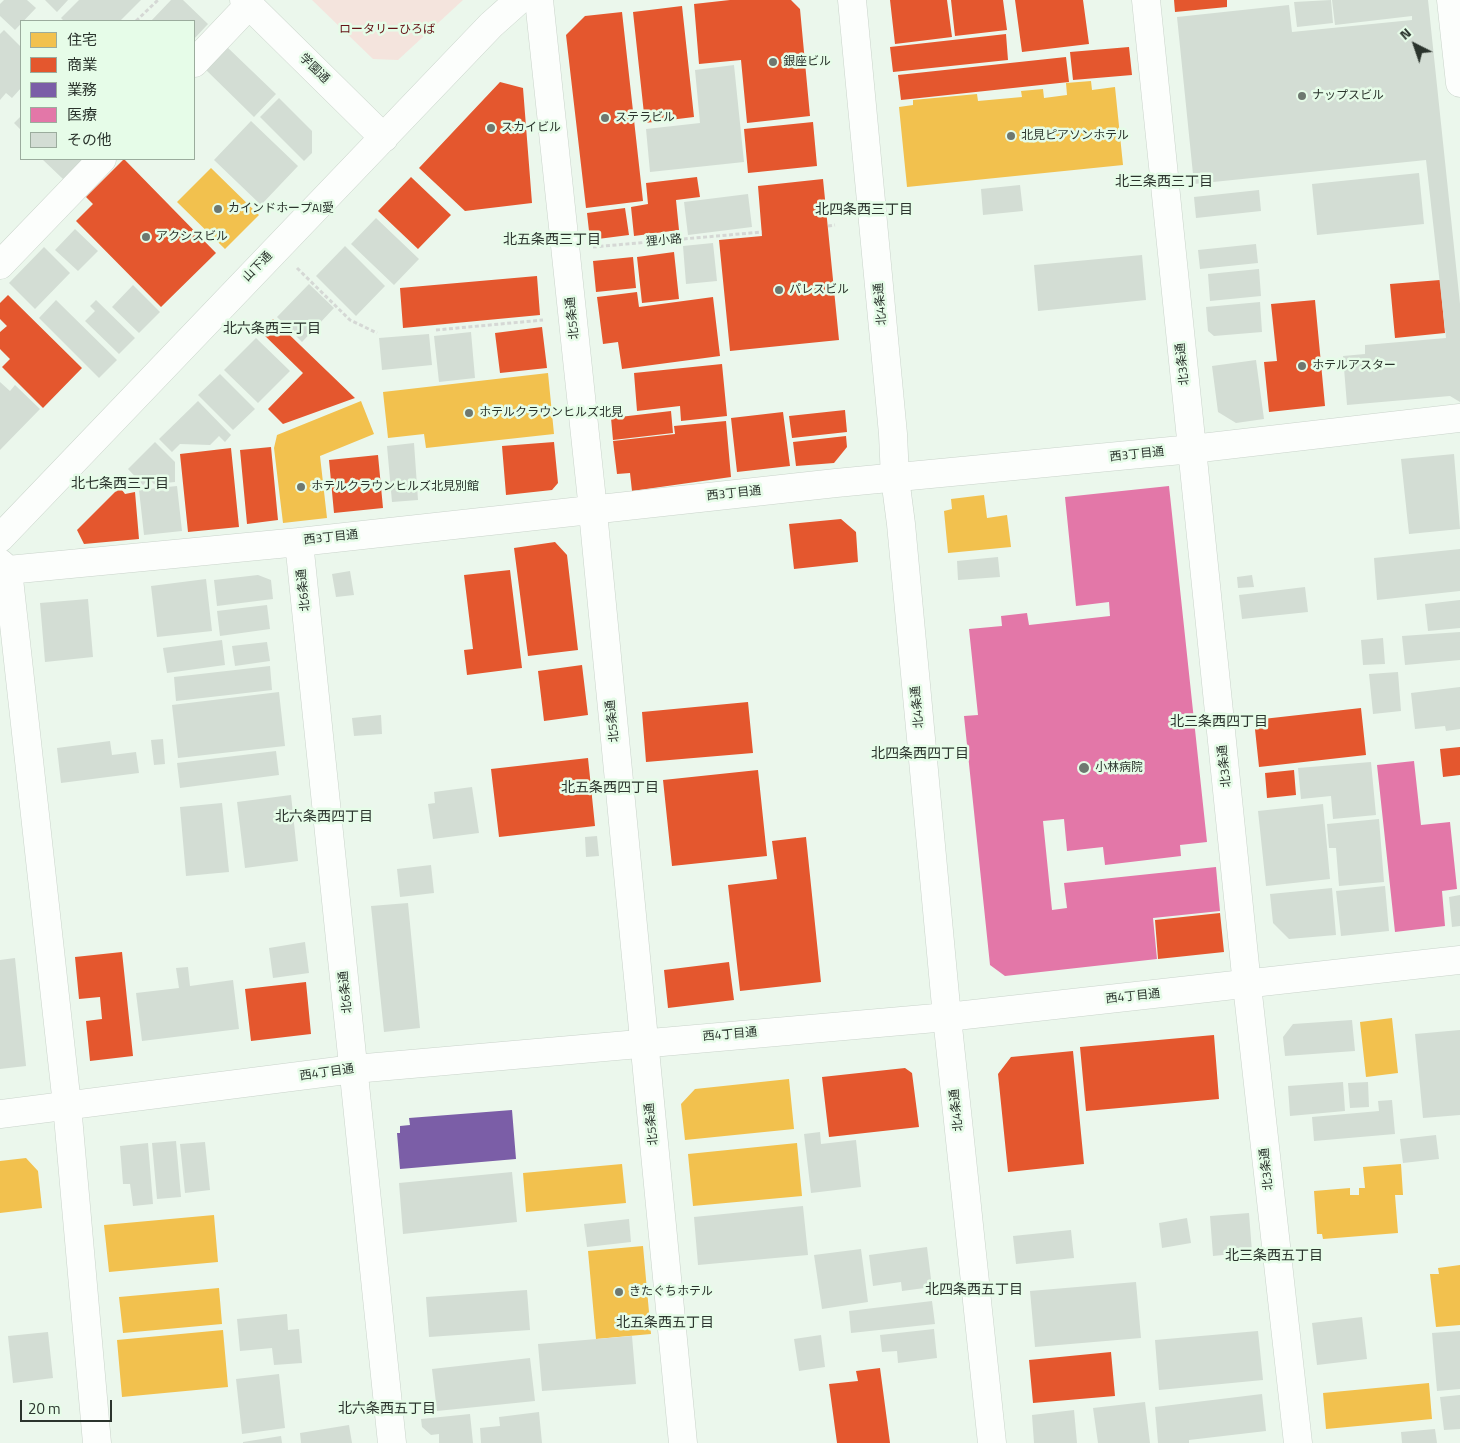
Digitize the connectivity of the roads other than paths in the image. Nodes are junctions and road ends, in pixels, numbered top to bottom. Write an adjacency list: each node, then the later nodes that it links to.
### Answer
1 (519, 0): 9 (street, 山下通)
2 (540, 0): 15 (street, 北5条通)
3 (852, 0): 14 (street, 北4条通)
4 (1146, 0): 13 (street, 北3条通)
5 (1451, 0): 8 (street)
6 (246, 3): 7 (street); 9 (street, 学園通)
7 (195, 62)
8 (1460, 83)
9 (384, 138): 16 (street, 山下通)
10 (101, 160): 11 (street)
11 (0, 265)
12 (1460, 418): 13 (street, 西3丁目通)
13 (1192, 449): 14 (street, 西3丁目通); 20 (street, 北3条通)
14 (895, 478): 15 (street, 西3丁目通); 21 (street, 北4条通)
15 (592, 509): 17 (street, 西3丁目通); 22 (street, 北5条通)
16 (0, 538)
17 (299, 542): 18 (street, 西3丁目通); 23 (street, 北6条通)
18 (4, 567): 24 (street)
19 (1460, 960): 20 (street, 西4丁目通)
20 (1247, 984): 21 (street, 西4丁目通); 30 (street, 北3条通)
21 (947, 1017): 22 (street, 西4丁目通); 29 (street, 北4条通)
22 (644, 1043): 23 (street, 西4丁目通); 28 (street, 北5条通)
23 (354, 1070): 24 (street, 西4丁目通); 27 (street, 北6条通)
24 (67, 1105): 25 (street, 西4丁目通); 26 (street)
25 (0, 1114)
26 (97, 1443)
27 (392, 1443)
28 (683, 1443)
29 (992, 1443)
30 (1298, 1443)

